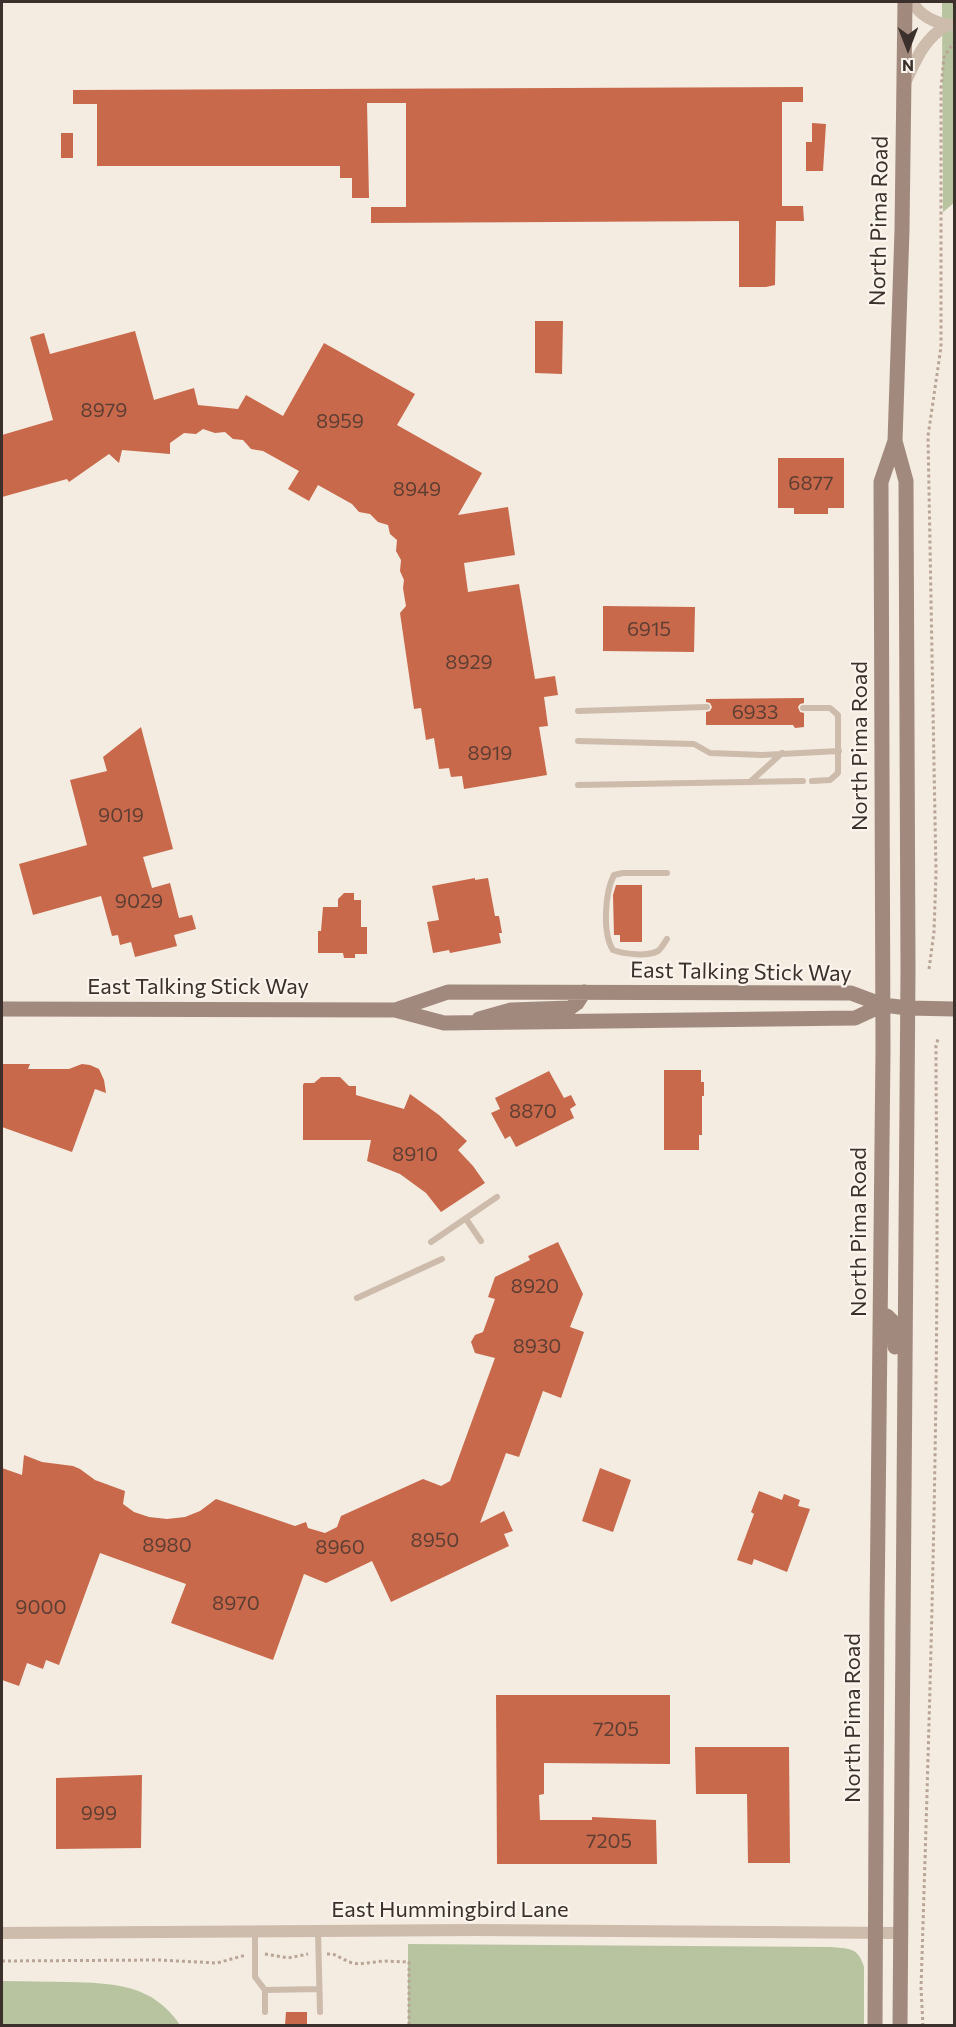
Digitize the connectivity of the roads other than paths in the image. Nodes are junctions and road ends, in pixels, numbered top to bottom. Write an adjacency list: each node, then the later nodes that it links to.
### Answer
1 (905, 2): 4 (main road, North Pima Road)
2 (913, 2): 3 (street)
3 (951, 25): 4 (street)
4 (904, 86): 5 (main road, North Pima Road)
5 (895, 441): 19 (main road, North Pima Road); 20 (main road, North Pima Road)
6 (706, 707): 8 (lane)
7 (803, 708): 10 (lane)
8 (579, 711)
9 (578, 741): 11 (lane)
10 (839, 751): 11 (lane); 13 (lane)
11 (783, 753): 14 (lane)
12 (803, 781): 14 (lane)
13 (812, 781)
14 (750, 782): 15 (lane)
15 (578, 785)
16 (668, 873): 17 (lane)
17 (667, 939)
18 (584, 992): 19 (main road, East Talking Stick Way); 23 (main road, East Talking Stick Way); 24 (main road)
19 (883, 1005): 20 (main road); 24 (main road, East Talking Stick Way); 31 (main road, North Pima Road)
20 (908, 1008): 22 (main road); 32 (main road, North Pima Road)
21 (2, 1009): 23 (main road, East Talking Stick Way)
22 (954, 1009)
23 (395, 1010): 24 (main road, East Talking Stick Way)
24 (468, 1023)
25 (497, 1197): 26 (lane)
26 (466, 1219): 27 (lane); 28 (lane)
27 (481, 1241)
28 (431, 1242)
29 (442, 1259): 30 (lane)
30 (357, 1298)
31 (881, 1314): 32 (main road); 36 (main road, North Pima Road)
32 (904, 1477): 37 (main road, North Pima Road)
33 (255, 1932): 34 (street, East Hummingbird Lane); 35 (street, East Hummingbird Lane); 39 (lane)
34 (318, 1932): 36 (street, East Hummingbird Lane); 38 (lane)
35 (2, 1933)
36 (874, 1933): 37 (street, East Hummingbird Lane); 42 (main road, North Pima Road)
37 (899, 1933): 43 (main road, North Pima Road)
38 (319, 1989): 39 (lane); 41 (lane)
39 (265, 1990): 40 (lane)
40 (265, 2012)
41 (320, 2012)
42 (874, 2025)
43 (900, 2025)

